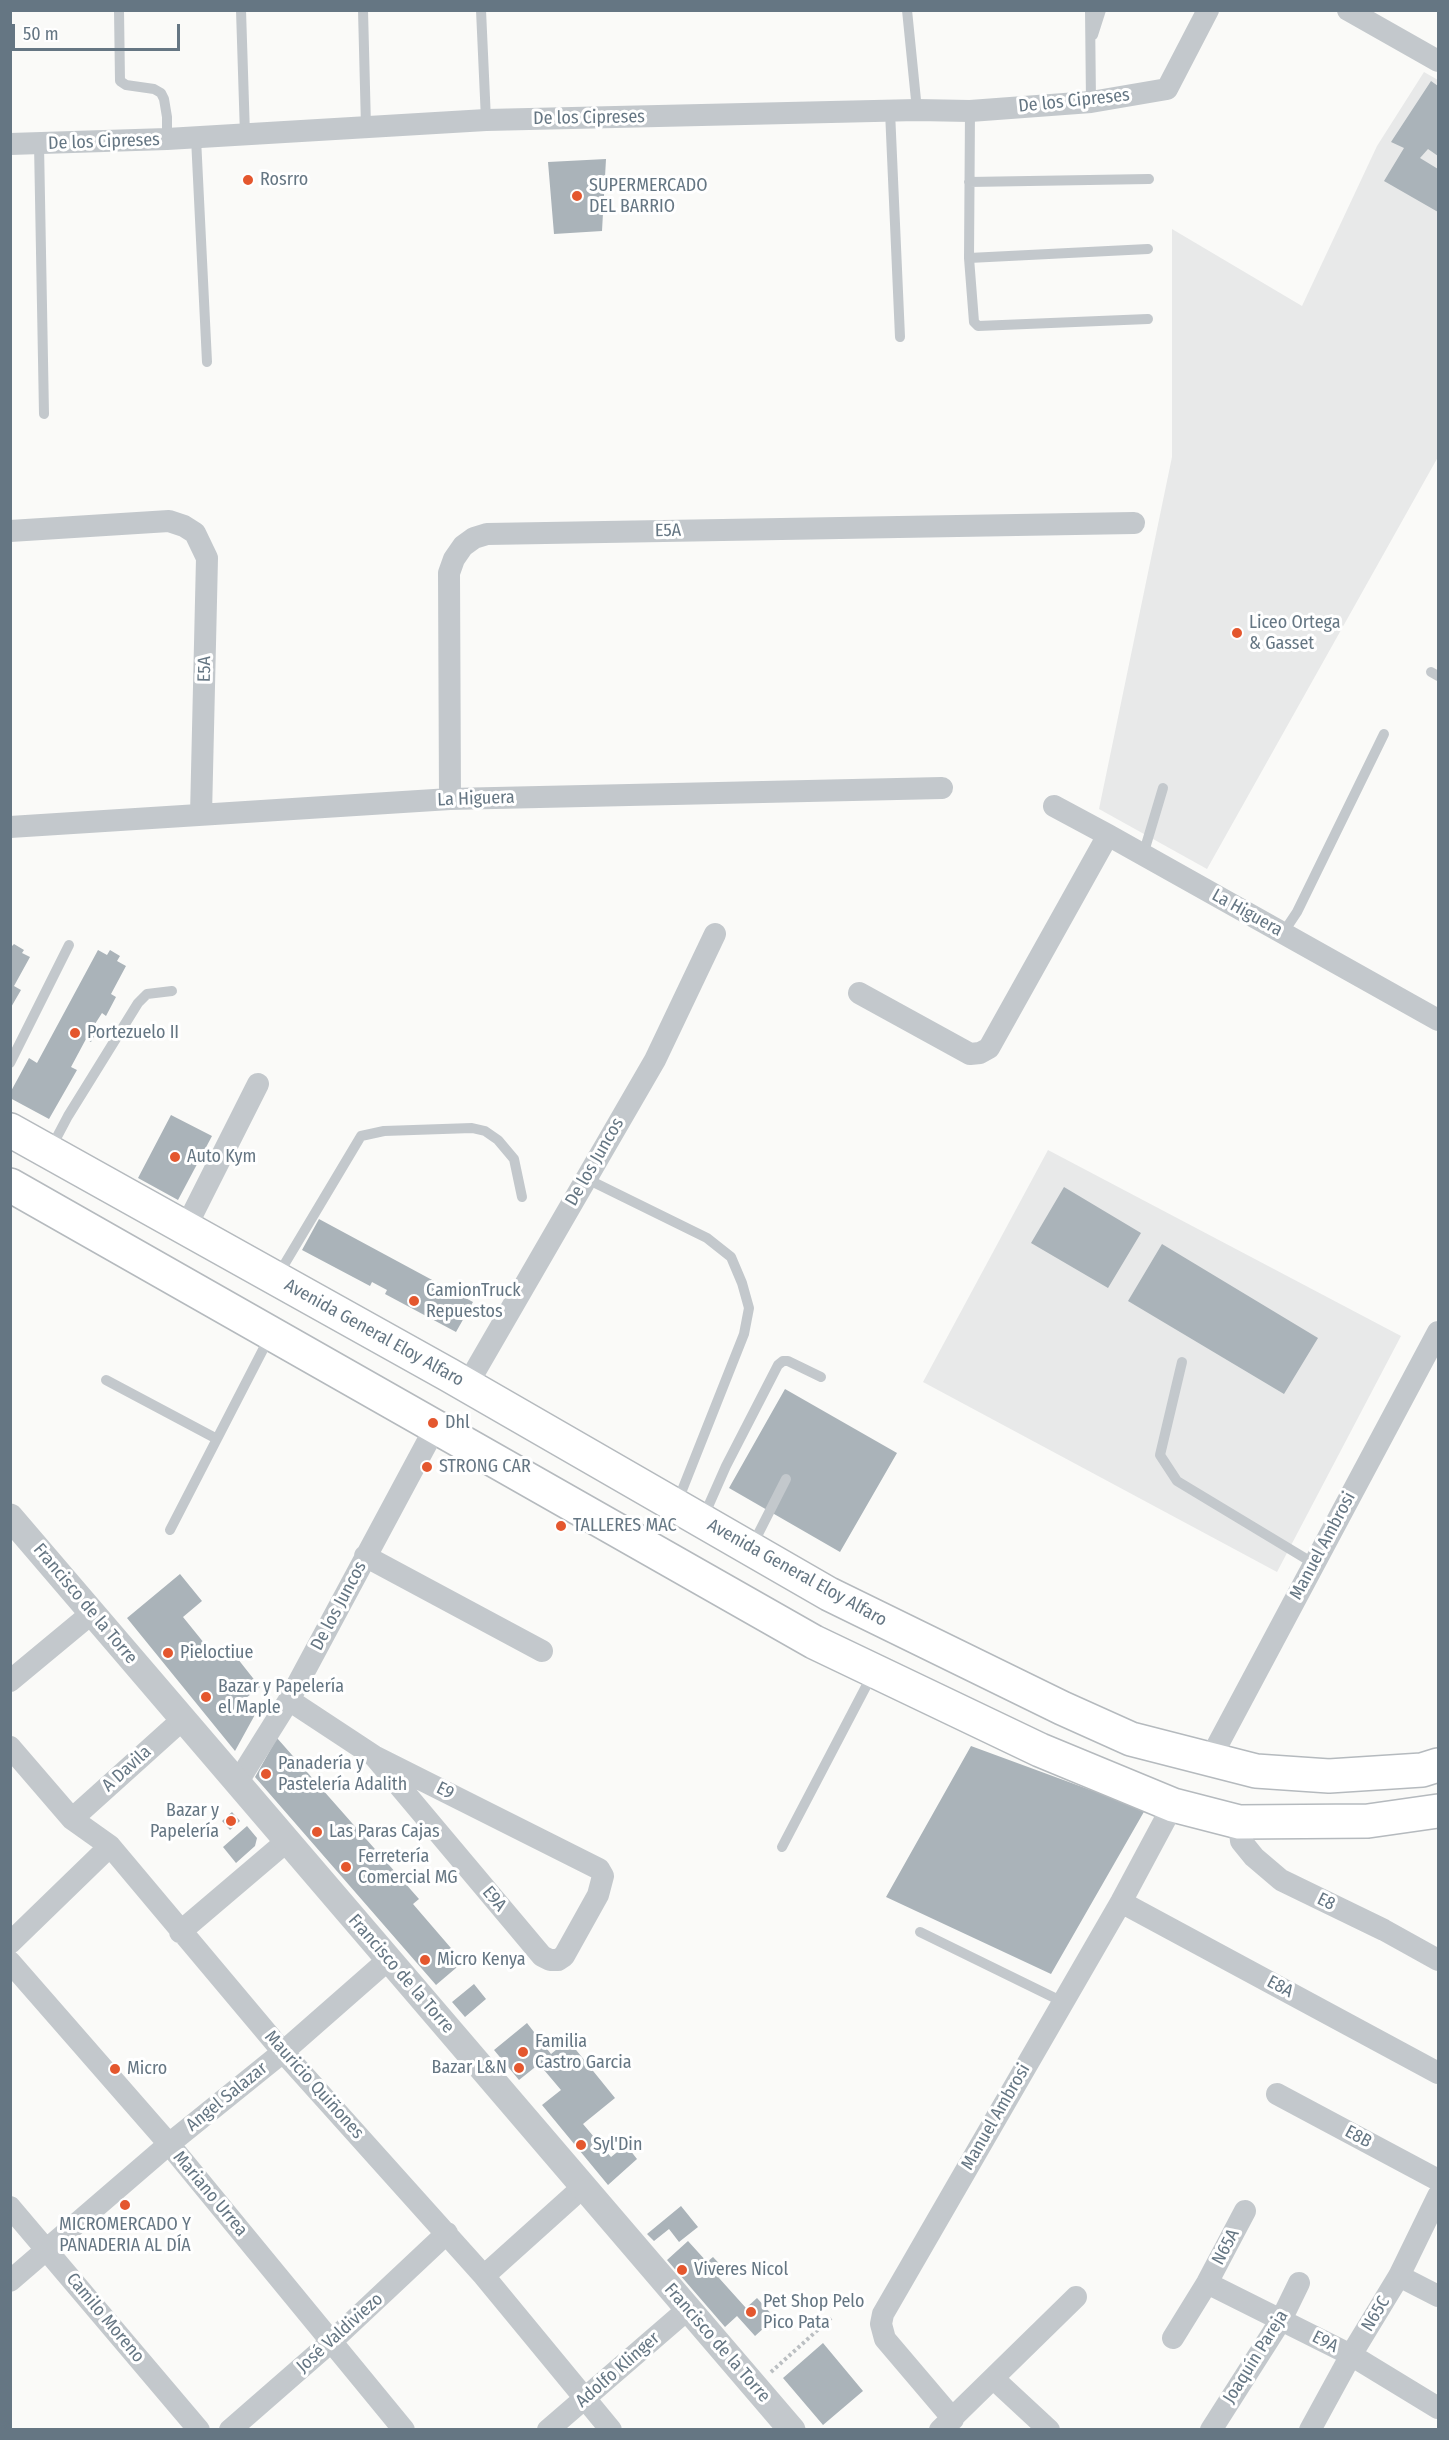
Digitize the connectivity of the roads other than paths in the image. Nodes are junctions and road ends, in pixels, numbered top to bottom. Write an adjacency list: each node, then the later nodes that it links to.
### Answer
1 (119, 10): 20 (lane)
2 (241, 10): 18 (lane)
3 (363, 10): 17 (lane)
4 (481, 10): 16 (lane)
5 (907, 10): 13 (lane)
6 (1089, 10): 10 (lane)
7 (1101, 10): 10 (lane)
8 (1208, 10): 12 (street, De los Cipreses)
9 (1348, 10): 11 (street)
10 (1091, 41): 12 (lane)
11 (1438, 61)
12 (1091, 102): 15 (street, De los Cipreses)
13 (916, 110): 14 (street, De los Cipreses); 15 (street, De los Cipreses)
14 (890, 111): 16 (street, De los Cipreses); 28 (lane)
15 (970, 111): 24 (lane)
16 (486, 120): 17 (street, De los Cipreses)
17 (366, 127): 18 (street, De los Cipreses)
18 (245, 135): 19 (street, De los Cipreses)
19 (196, 138): 20 (street, De los Cipreses); 29 (lane)
20 (167, 140): 22 (street, De los Cipreses)
21 (10, 144): 22 (street, De los Cipreses)
22 (39, 144): 30 (lane)
23 (1149, 179): 24 (lane)
24 (969, 182): 26 (lane)
25 (1148, 249): 26 (lane)
26 (969, 258): 27 (lane)
27 (1148, 319)
28 (900, 337)
29 (207, 362)
30 (44, 414)
31 (1134, 523): 36 (street, E5A)
32 (10, 531): 38 (street, E5A)
33 (1384, 734): 42 (lane)
34 (942, 788): 36 (street, La Higuera)
35 (1163, 788): 41 (lane)
36 (450, 799): 38 (street, La Higuera)
37 (1054, 806): 40 (street, La Higuera)
38 (201, 815): 39 (street, La Higuera)
39 (10, 827)
40 (1108, 835): 41 (street, La Higuera); 46 (street)
41 (1143, 855): 42 (street, La Higuera)
42 (1283, 933): 47 (street, La Higuera)
43 (715, 934): 52 (street, De los Juncos)
44 (69, 945): 48 (lane)
45 (172, 991): 51 (lane)
46 (859, 993)
47 (1438, 1020)
48 (10, 1063)
49 (258, 1084): 55 (street)
50 (10, 1130): 51 (main road, Avenida General Eloy Alfaro)
51 (49, 1151): 55 (main road, Avenida General Eloy Alfaro)
52 (585, 1178): 62 (street, De los Juncos); 66 (lane)
53 (10, 1185): 58 (main road)
54 (522, 1197): 56 (lane)
55 (186, 1227): 56 (main road, Avenida General Eloy Alfaro)
56 (277, 1278): 62 (main road, Avenida General Eloy Alfaro)
57 (1438, 1332): 71 (street, Manuel Ambrosi)
58 (271, 1333): 63 (main road); 64 (lane)
59 (1182, 1362): 71 (lane)
60 (821, 1377): 66 (lane)
61 (106, 1380): 64 (lane)
62 (466, 1385): 66 (main road, Avenida General Eloy Alfaro)
63 (436, 1426): 70 (street, De los Juncos); 74 (main road)
64 (217, 1439): 68 (lane)
65 (786, 1479): 69 (lane)
66 (689, 1513): 69 (main road, Avenida General Eloy Alfaro)
67 (10, 1517): 72 (street, Francisco de la Torre)
68 (170, 1530)
69 (751, 1549): 80 (main road, Avenida General Eloy Alfaro)
70 (365, 1556): 73 (street); 76 (street, De los Juncos)
71 (1313, 1563): 80 (street, Manuel Ambrosi)
72 (92, 1613): 75 (street); 77 (street, Francisco de la Torre)
73 (542, 1651)
74 (873, 1672): 83 (main road); 89 (lane)
75 (10, 1681)
76 (289, 1700): 79 (street, E9); 82 (street, De los Juncos)
77 (183, 1719): 82 (street, Francisco de la Torre); 85 (street, A Davila)
78 (10, 1747): 85 (street, Mauricio Quiñones)
79 (374, 1755): 90 (street, E9); 90 (street, E9A)
80 (1209, 1761): 81 (main road, Avenida General Eloy Alfaro)
81 (1438, 1765)
82 (237, 1783): 87 (street, Francisco de la Torre)
83 (1173, 1805): 86 (main road); 91 (street, Manuel Ambrosi)
84 (1438, 1811): 86 (main road)
85 (72, 1819): 88 (street, Mauricio Quiñones)
86 (1239, 1822): 96 (street, E8)
87 (287, 1841): 92 (street); 95 (street, Francisco de la Torre)
88 (110, 1846): 92 (street, Mauricio Quiñones); 94 (street)
89 (782, 1847)
90 (603, 1876)
91 (1121, 1902): 98 (street, Manuel Ambrosi); 100 (street, E8A)
92 (180, 1932): 99 (street, Mauricio Quiñones)
93 (920, 1932): 98 (lane)
94 (10, 1943)
95 (388, 1959): 99 (street, Angel Salazar); 104 (street, Francisco de la Torre)
96 (1438, 1960)
97 (10, 1962): 102 (street, Mariano Urrea)
98 (1063, 2002): 125 (street, Manuel Ambrosi)
99 (283, 2052): 102 (street, Angel Salazar); 108 (street, Mauricio Quiñones)
100 (1438, 2073)
101 (1277, 2094): 103 (street, E8B)
102 (169, 2144): 109 (street, Angel Salazar); 120 (street, Mariano Urrea)
103 (1438, 2180)
104 (583, 2187): 110 (street); 117 (street, Francisco de la Torre)
105 (1438, 2196): 111 (street, N65C)
106 (10, 2206): 109 (street, Camilo Moreno)
107 (1245, 2211): 113 (street, N65A)
108 (447, 2233): 110 (street, Mauricio Quiñones); 120 (street, José Valdiviezo)
109 (47, 2250): 112 (street, Angel Salazar); 126 (street, Camilo Moreno)
110 (484, 2276): 123 (street, Mauricio Quiñones)
111 (1399, 2276): 115 (street); 121 (street, N65C)
112 (10, 2281)
113 (1207, 2283): 118 (street, E9A); 119 (street, N65A)
114 (1299, 2283): 118 (street, Joaquín Pareja)
115 (1438, 2296)
116 (1076, 2297): 122 (street, Manuel Ambrosi)
117 (688, 2309): 123 (street, Adolfo Klinger); 131 (street, Francisco de la Torre)
118 (1281, 2320): 121 (street, E9A); 133 (street, Joaquín Pareja)
119 (1173, 2338)
120 (332, 2342): 127 (street, José Valdiviezo); 128 (street, Mariano Urrea)
121 (1351, 2355): 124 (street, E9A); 134 (street, N65C)
122 (994, 2379): 125 (street, Manuel Ambrosi); 132 (street)
123 (584, 2398): 129 (street, Adolfo Klinger); 130 (street, Mauricio Quiñones)
124 (1438, 2408)
125 (946, 2424)
126 (199, 2430)
127 (230, 2430)
128 (404, 2430)
129 (548, 2430)
130 (611, 2430)
131 (792, 2430)
132 (1049, 2430)
133 (1211, 2430)
134 (1310, 2430)

